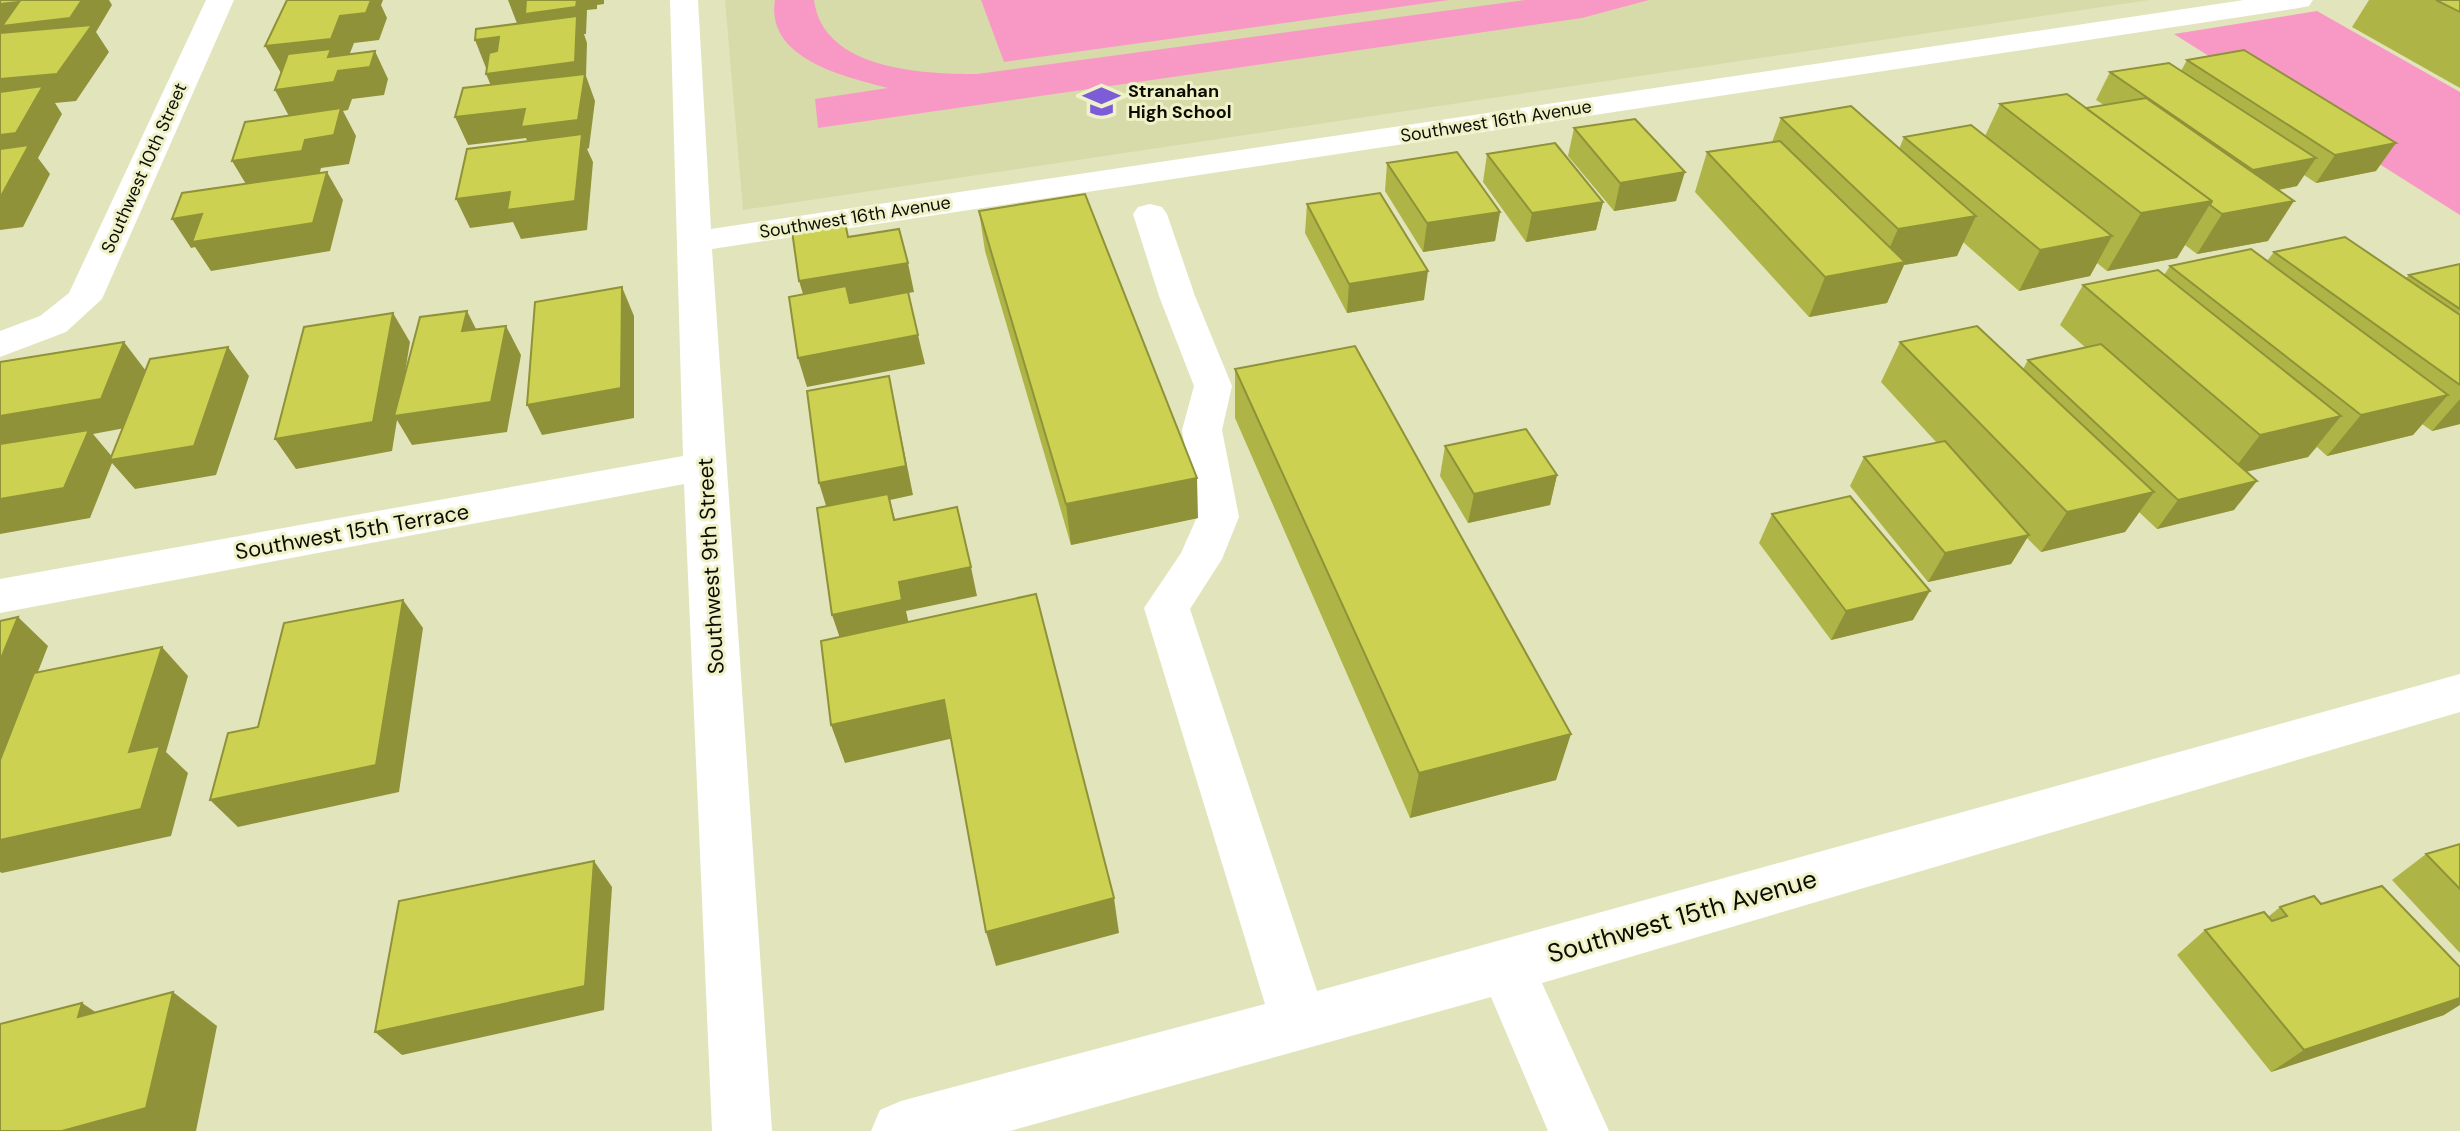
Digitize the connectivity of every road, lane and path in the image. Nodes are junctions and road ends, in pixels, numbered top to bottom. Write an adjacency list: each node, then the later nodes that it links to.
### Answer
1 (220, 0): 6 (street, Southwest 10th Street)
2 (684, 0): 5 (street, Southwest 9th Street)
3 (2299, 0): 5 (street, Southwest 16th Avenue)
4 (1150, 214): 11 (street)
5 (693, 242): 7 (street, Southwest 9th Street)
6 (0, 345)
7 (704, 466): 8 (street, Southwest 15th Terrace); 12 (street, Southwest 9th Street)
8 (0, 596)
9 (2460, 693): 10 (street, Southwest 15th Avenue)
10 (1506, 967): 11 (street, Southwest 15th Avenue); 14 (street)
11 (1299, 1022): 13 (street, Southwest 15th Avenue)
12 (742, 1131)
13 (901, 1131)
14 (1579, 1131)

